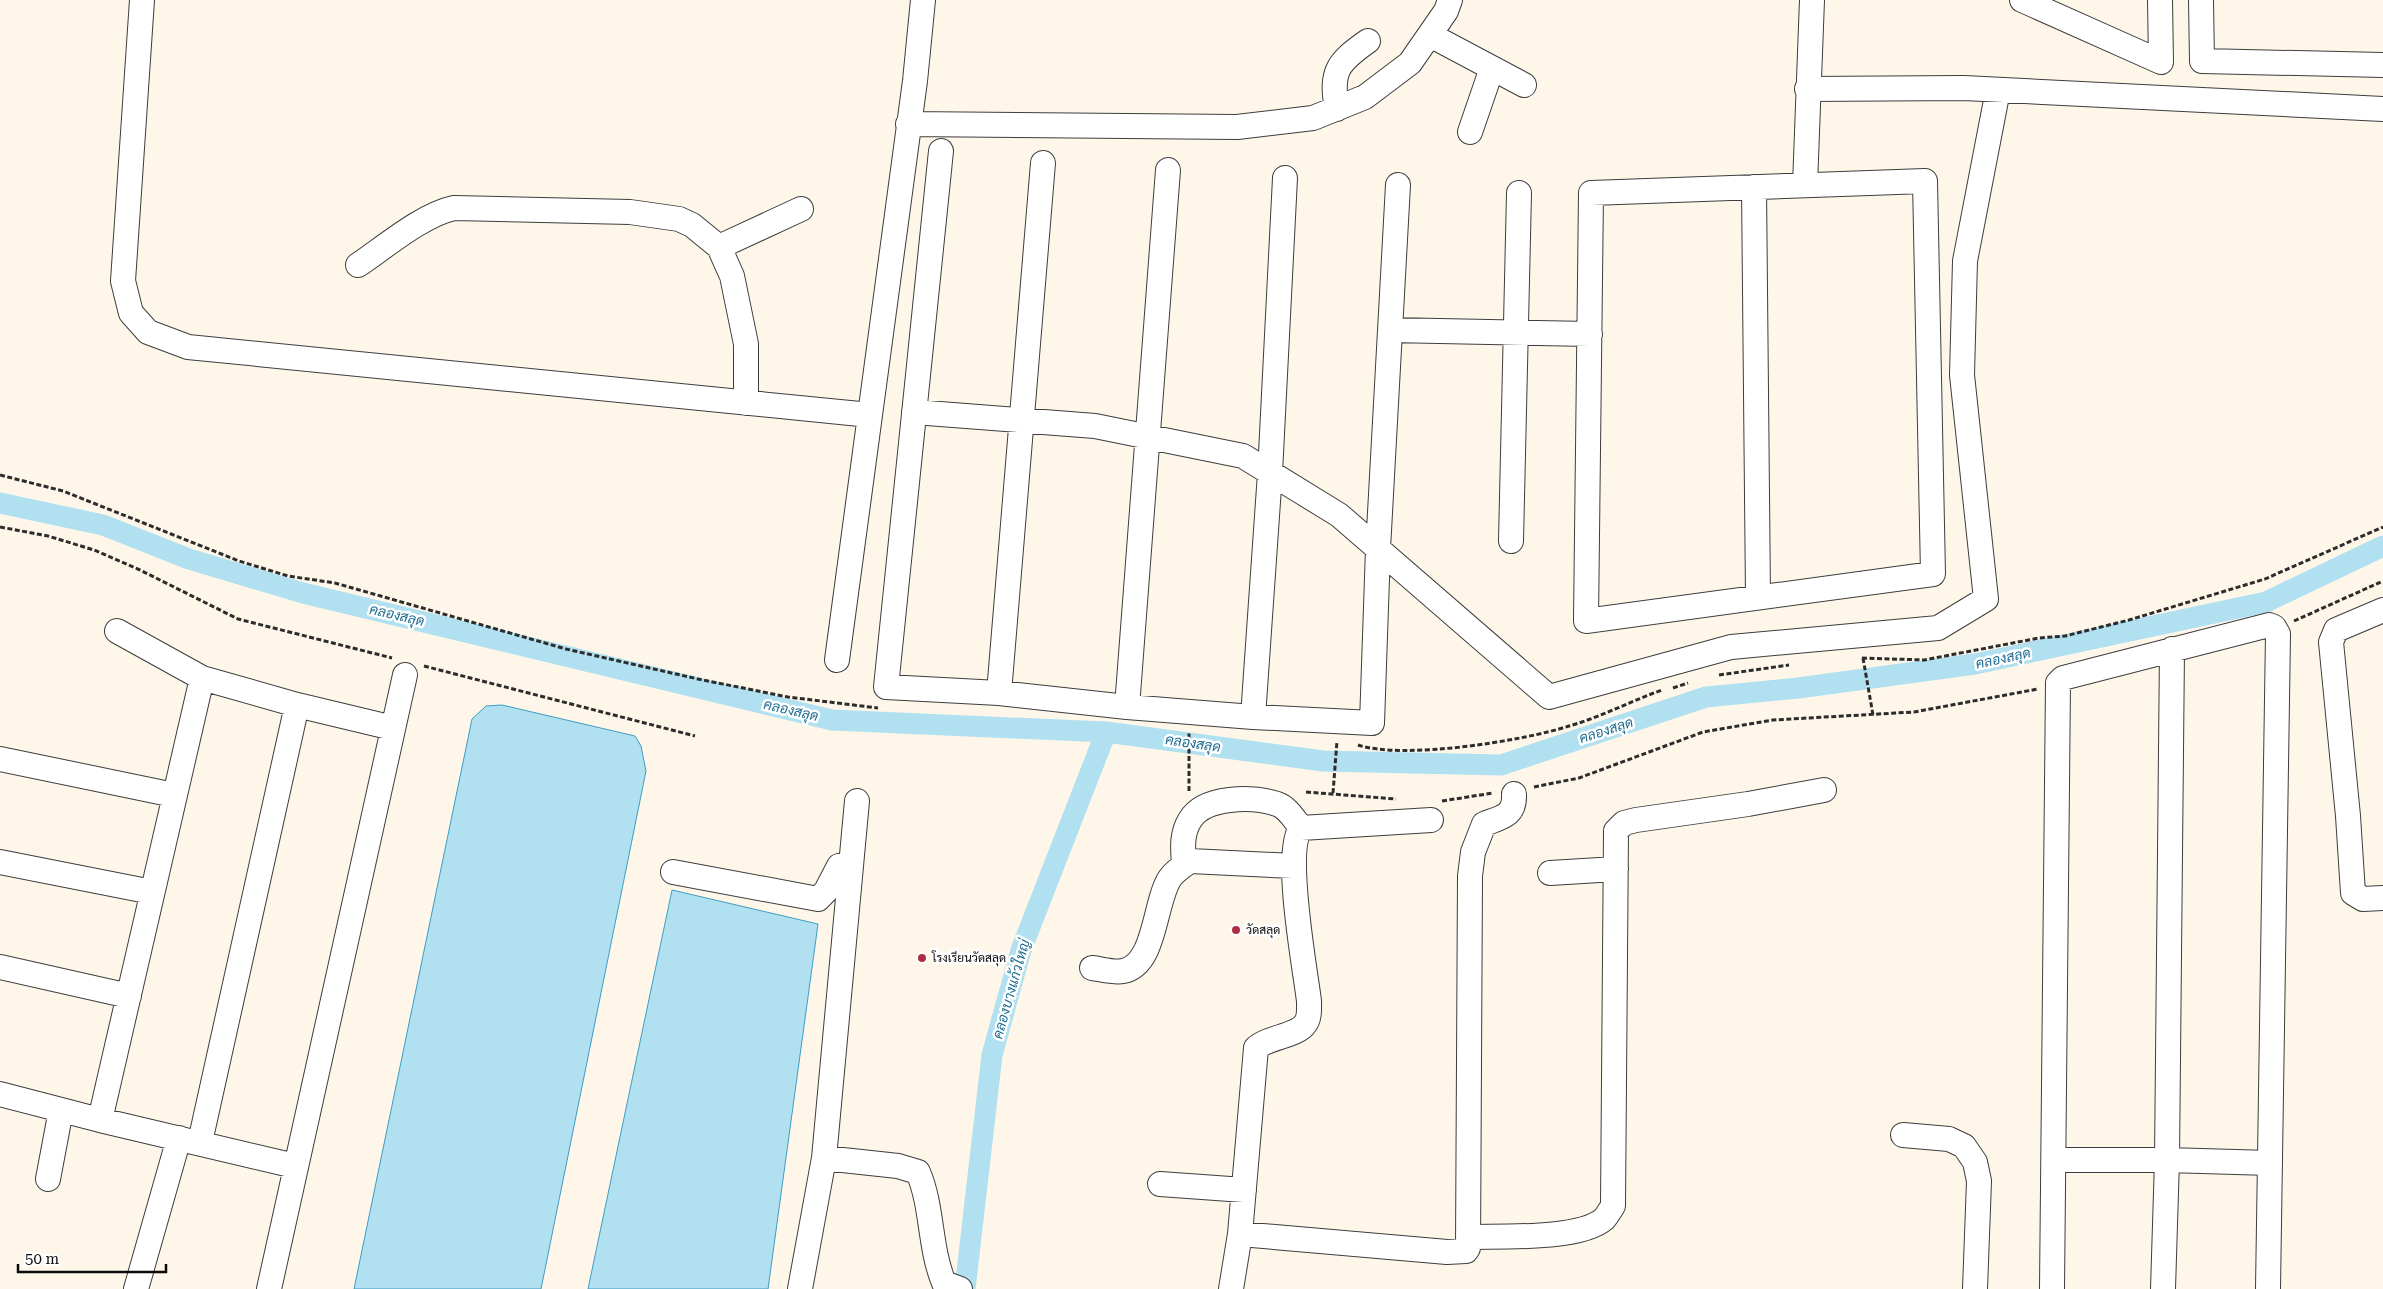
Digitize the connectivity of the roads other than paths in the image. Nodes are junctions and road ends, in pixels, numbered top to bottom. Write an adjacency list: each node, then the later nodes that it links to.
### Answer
1 (142, 0): 33 (street)
2 (923, 0): 17 (street)
3 (1450, 0): 8 (street)
4 (1812, 0): 13 (street)
5 (2022, 0): 6 (street)
6 (2160, 0)
7 (2201, 0): 10 (street)
8 (1430, 35): 11 (street); 15 (street)
9 (1368, 41): 15 (street)
10 (2383, 65)
11 (1492, 68): 12 (street); 18 (street)
12 (1524, 85)
13 (1807, 89): 14 (street); 23 (street)
14 (1998, 90): 16 (street); 40 (street)
15 (1336, 109): 17 (street)
16 (2383, 109)
17 (908, 124): 35 (street)
18 (1470, 132)
19 (941, 152): 34 (street)
20 (1043, 164): 36 (street)
21 (1168, 170): 37 (street)
22 (1285, 178): 38 (street)
23 (1804, 185): 25 (street); 41 (street)
24 (1398, 186): 30 (street)
25 (1754, 187): 32 (street); 41 (street)
26 (1519, 193): 31 (street)
27 (801, 209): 28 (street)
28 (719, 247): 29 (street); 33 (street)
29 (358, 266)
30 (1390, 330): 31 (street); 40 (street)
31 (1517, 333): 32 (street); 39 (street)
32 (1590, 334): 41 (street)
33 (746, 403): 35 (street)
34 (914, 412): 36 (street); 48 (street)
35 (870, 415): 45 (street)
36 (1022, 421): 37 (street); 48 (street)
37 (1148, 437): 38 (street); 50 (street)
38 (1270, 473): 40 (street); 51 (street)
39 (1511, 541)
40 (1378, 549): 51 (street)
41 (1758, 597)
42 (2383, 610): 68 (street)
43 (117, 631): 47 (street)
44 (2172, 649): 78 (street); 79 (street); 80 (street)
45 (837, 660)
46 (407, 666): 52 (street)
47 (202, 678): 49 (street); 56 (street)
48 (999, 693): 50 (street)
49 (297, 705): 52 (street); 76 (street)
50 (1127, 707): 51 (street)
51 (1253, 716)
52 (393, 728): 81 (street)
53 (0, 759): 56 (street)
54 (1824, 790): 64 (street)
55 (1511, 792): 86 (street)
56 (174, 795): 67 (street)
57 (857, 801): 61 (street)
58 (1433, 811): 59 (street)
59 (1301, 828): 62 (street); 63 (street)
60 (0, 862): 67 (street)
61 (851, 863): 65 (street); 77 (street)
62 (1184, 866): 63 (street); 70 (street)
63 (1293, 866): 84 (street)
64 (1616, 869): 66 (street); 86 (street)
65 (673, 872)
66 (1550, 873)
67 (152, 892): 71 (street)
68 (2383, 898)
69 (0, 967): 71 (street)
70 (1092, 968)
71 (129, 996): 74 (street)
72 (0, 1094): 73 (street)
73 (61, 1110): 74 (street); 82 (street)
74 (100, 1120): 76 (street)
75 (1903, 1135): 92 (street)
76 (189, 1140): 81 (street); 87 (street)
77 (824, 1158): 89 (street); 90 (street)
78 (2054, 1160): 79 (street); 93 (street)
79 (2167, 1160): 80 (street); 94 (street)
80 (2270, 1164): 95 (street)
81 (295, 1166): 88 (street)
82 (48, 1179)
83 (1160, 1184): 84 (street)
84 (1244, 1190): 85 (street)
85 (1241, 1224): 86 (street); 91 (street)
86 (1469, 1237)
87 (136, 1289)
88 (269, 1289)
89 (800, 1289)
90 (959, 1289)
91 (1231, 1289)
92 (1976, 1289)
93 (2052, 1289)
94 (2163, 1289)
95 (2268, 1289)

